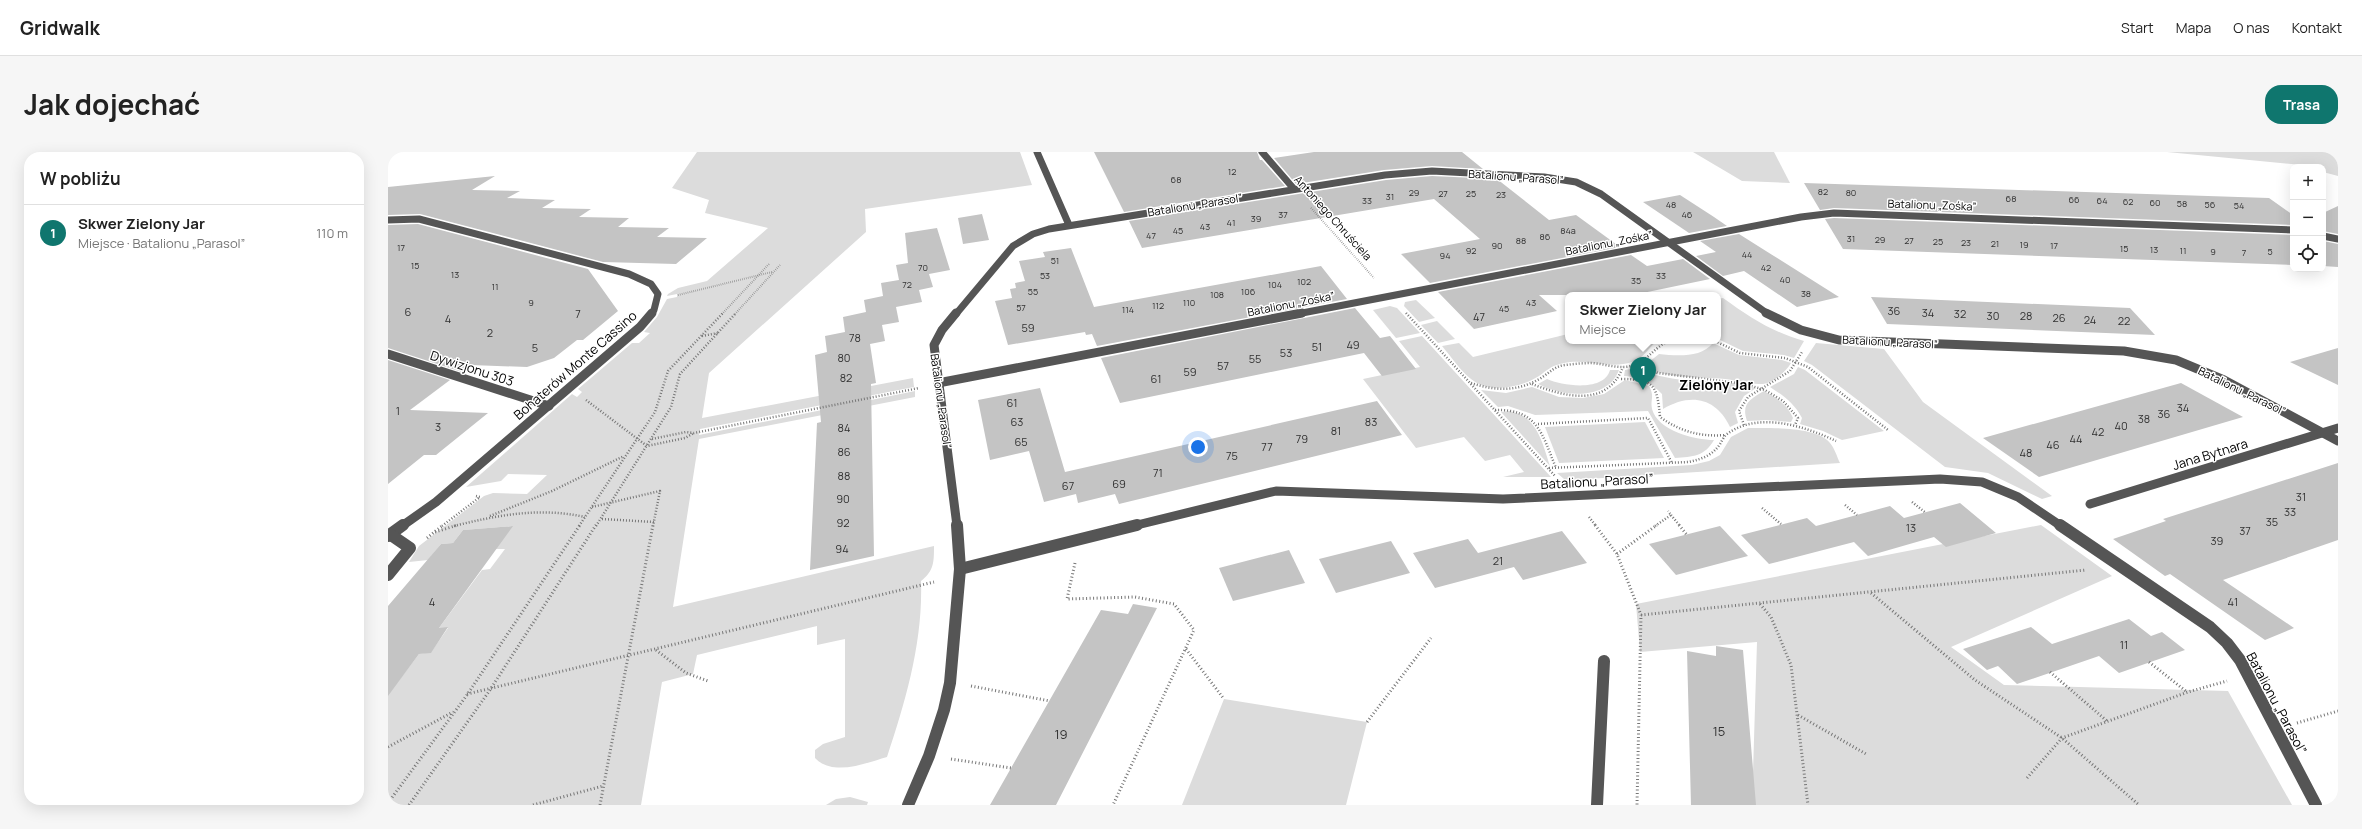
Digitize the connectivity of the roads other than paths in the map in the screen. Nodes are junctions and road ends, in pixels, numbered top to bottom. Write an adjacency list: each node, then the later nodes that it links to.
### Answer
1 (1037, 152): 5 (street)
2 (1262, 152): 3 (street, Antoniego Chruściela)
3 (1294, 189): 5 (street, Batalionu „Parasol”); 9 (street, Batalionu „Parasol”)
4 (388, 220): 12 (street, Bohaterów Monte Cassino)
5 (1069, 225): 11 (street, Batalionu „Parasol”)
6 (2290, 230): 9 (street, Batalionu „Zośka”)
7 (2326, 237): 8 (street)
8 (2338, 239)
9 (1670, 243): 11 (street, Batalionu „Zośka”); 14 (street, Batalionu „Parasol”)
10 (388, 354): 12 (street, Dywizjonu 303)
11 (938, 383): 18 (street, Batalionu „Parasol”)
12 (548, 406): 17 (street, Bohaterów Monte Cassino)
13 (2338, 428): 14 (street, Jana Bytnara)
14 (2322, 433): 15 (street, Batalionu „Parasol”); 16 (street, Jana Bytnara)
15 (2338, 441)
16 (2090, 504)
17 (389, 536): 19 (street)
18 (960, 568): 21 (street, Batalionu „Parasol”); 23 (street, Batalionu „Parasol”)
19 (388, 575)
20 (1604, 661): 22 (street)
21 (908, 805)
22 (1597, 805)
23 (2316, 805)

